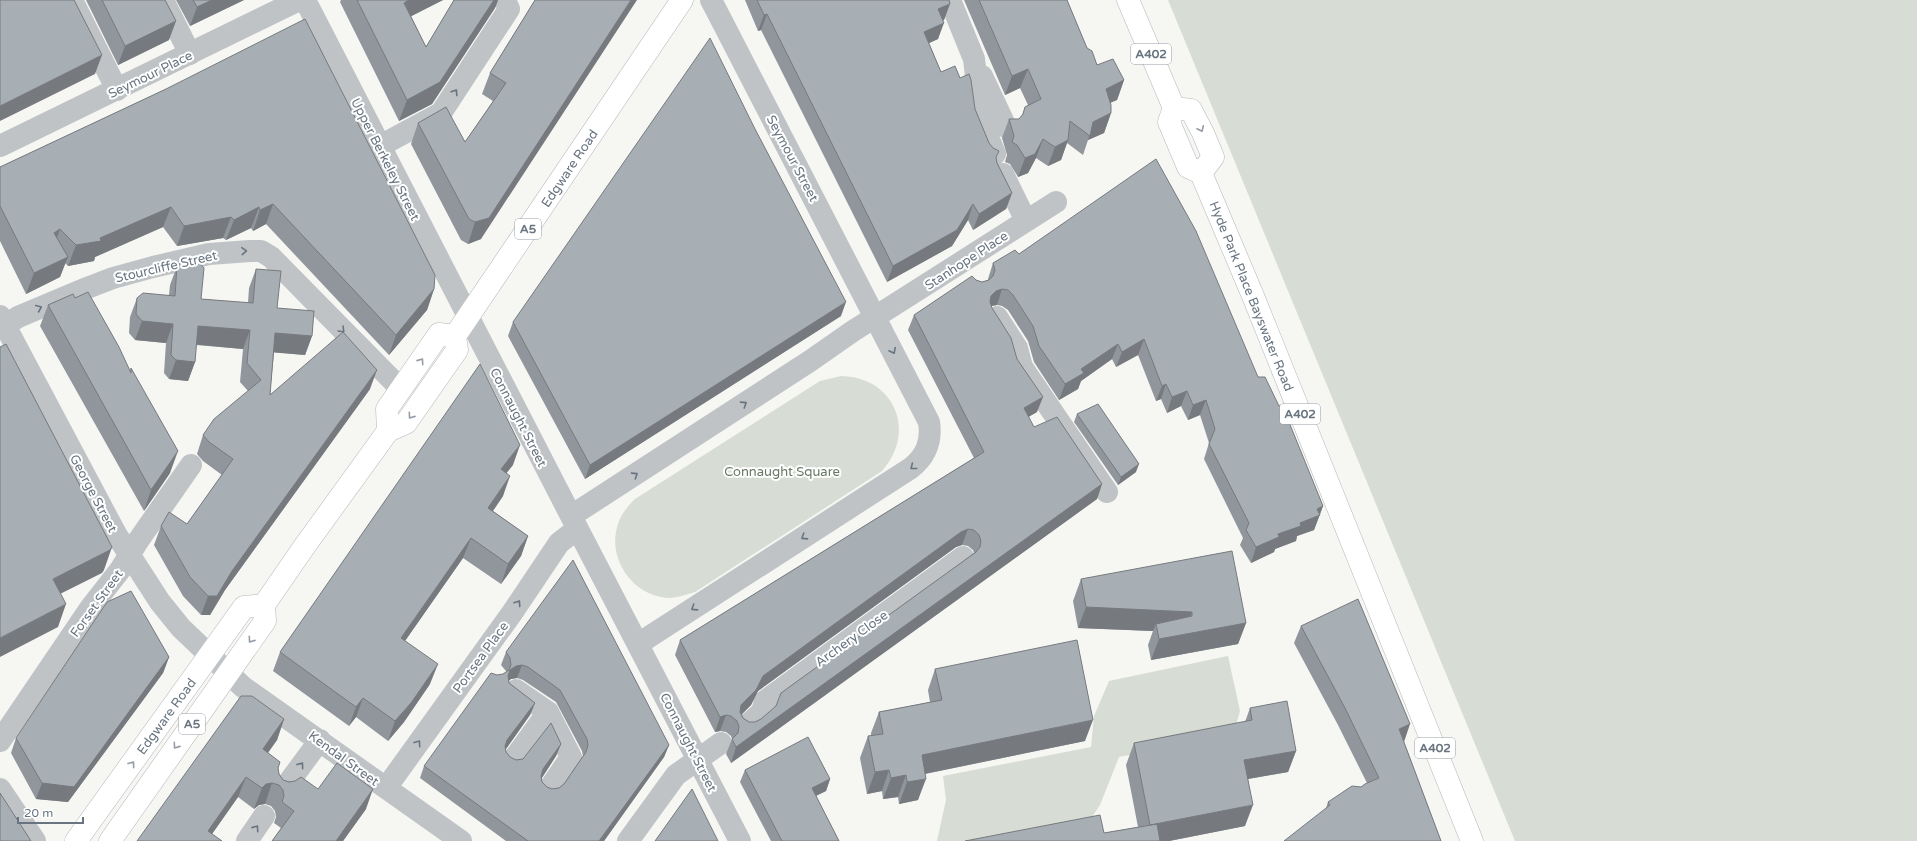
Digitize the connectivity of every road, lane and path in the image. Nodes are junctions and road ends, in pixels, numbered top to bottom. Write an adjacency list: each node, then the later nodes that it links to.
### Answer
1 (72, 0): 12 (street)
2 (164, 0): 10 (street)
3 (299, 0): 10 (street, Seymour Place)
4 (305, 0): 15 (street, Upper Berkeley Street)
5 (505, 0): 15 (street, one-way to 5)
6 (682, 0): 24 (main road, Edgware Road / A5)
7 (711, 0): 22 (street, Seymour Street)
8 (950, 0): 11 (street)
9 (1128, 0): 60 (main road, Hyde Park Place Bayswater Road / A402)
10 (190, 54): 12 (street, Seymour Place)
11 (974, 59): 13 (street); 16 (street)
12 (117, 90): 14 (street, Seymour Place)
13 (1006, 127)
14 (0, 146)
15 (380, 146): 24 (street, Upper Berkeley Street)
16 (995, 154)
17 (1003, 174): 19 (street)
18 (1056, 202): 19 (street, Stanhope Place)
19 (1026, 221): 20 (street, Stanhope Place)
20 (962, 262): 21 (street); 22 (street, Stanhope Place)
21 (974, 280)
22 (876, 317): 31 (street, one-way to 22); 35 (street, one-way to 35)
23 (997, 317): 30 (street)
24 (468, 318): 26 (main road, Edgware Road / A5); 31 (street, Connaught Street)
25 (2, 324): 27 (street, Stourcliffe Street, one-way to 27); 32 (street, George Street)
26 (455, 336): 27 (main road, one-way to 26); 28 (main road, one-way to 28)
27 (401, 389): 28 (main road)
28 (388, 431): 34 (main road)
29 (191, 465): 32 (street, Forset Street)
30 (1107, 492)
31 (574, 523): 35 (street); 37 (street, Portsea Place, one-way to 31)
32 (129, 555): 36 (street, George Street); 44 (street, Forset Street)
33 (963, 557): 42 (street, Archery Close)
34 (264, 605): 36 (main road, Edgware Road / A5); 38 (main road, Edgware Road / A5, one-way to 38)
35 (638, 644): 47 (street, Connaught Street)
36 (209, 656): 38 (street, Kendal Street); 54 (main road, Edgware Road / A5, one-way to 36)
37 (477, 662): 39 (street); 48 (street, Portsea Place, one-way to 37)
38 (227, 673): 43 (street, Kendal Street); 55 (main road, Edgware Road / A5, one-way to 55)
39 (494, 675)
40 (516, 690): 41 (street)
41 (548, 712): 46 (street); 49 (street)
42 (747, 725)
43 (320, 740): 48 (street, Kendal Street); 51 (street, one-way to 43)
44 (0, 741)
45 (721, 743): 47 (street)
46 (513, 760)
47 (698, 760): 58 (street); 59 (street, Connaught Street)
48 (386, 788): 57 (street, Kendal Street)
49 (549, 788)
50 (0, 789): 53 (street)
51 (283, 790)
52 (264, 816): 56 (street, one-way to 52)
53 (35, 841)
54 (76, 841)
55 (110, 841)
56 (247, 841)
57 (461, 841)
58 (628, 841)
59 (740, 841)
60 (1472, 841)

